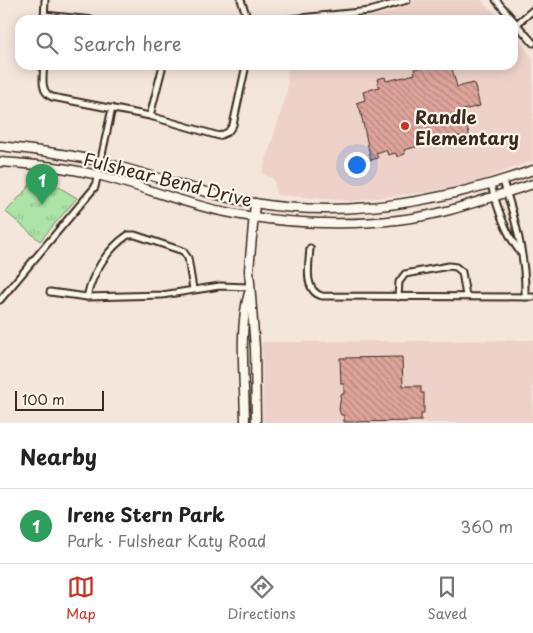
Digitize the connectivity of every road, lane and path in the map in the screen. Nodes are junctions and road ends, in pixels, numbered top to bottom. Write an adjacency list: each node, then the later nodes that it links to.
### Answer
1 (44, 0): 6 (street)
2 (241, 0): 7 (street)
3 (407, 0): 8 (street)
4 (496, 0): 9 (street)
5 (533, 10): 10 (street)
6 (44, 15)
7 (246, 15)
8 (330, 15)
9 (510, 15)
10 (518, 23): 11 (street)
11 (533, 43)
12 (44, 70): 15 (street)
13 (162, 70): 16 (street)
14 (245, 70): 16 (street)
15 (112, 108): 16 (street); 18 (street)
16 (150, 116)
17 (0, 146): 18 (street, Fulshear Bend Drive)
18 (100, 161): 21 (street); 27 (street, Fulshear Bend Drive)
19 (0, 162): 21 (street, Fulshear Bend Drive)
20 (533, 170): 22 (street, Fulshear Bend Drive)
21 (97, 175): 28 (street, Fulshear Bend Drive); 39 (street)
22 (503, 181): 24 (street, Fulshear Bend Drive); 25 (street)
23 (533, 184): 25 (street, Fulshear Bend Drive)
24 (491, 185): 26 (street); 27 (street, Fulshear Bend Drive)
25 (507, 193): 26 (street, Fulshear Bend Drive); 30 (street)
26 (495, 197): 28 (street, Fulshear Bend Drive); 30 (street)
27 (255, 203): 28 (street)
28 (253, 216): 32 (street)
29 (310, 248): 34 (street)
30 (520, 252): 36 (street)
31 (193, 289): 32 (street); 38 (street); 38 (street)
32 (250, 290): 40 (street); 41 (street)
33 (50, 292): 38 (street)
34 (398, 296): 35 (street); 35 (street)
35 (466, 296): 36 (street)
36 (526, 296): 37 (street)
37 (533, 296)
38 (87, 297)
39 (0, 300)
40 (244, 348): 41 (street); 42 (street)
41 (255, 348): 43 (street)
42 (245, 423)
43 (256, 423)

